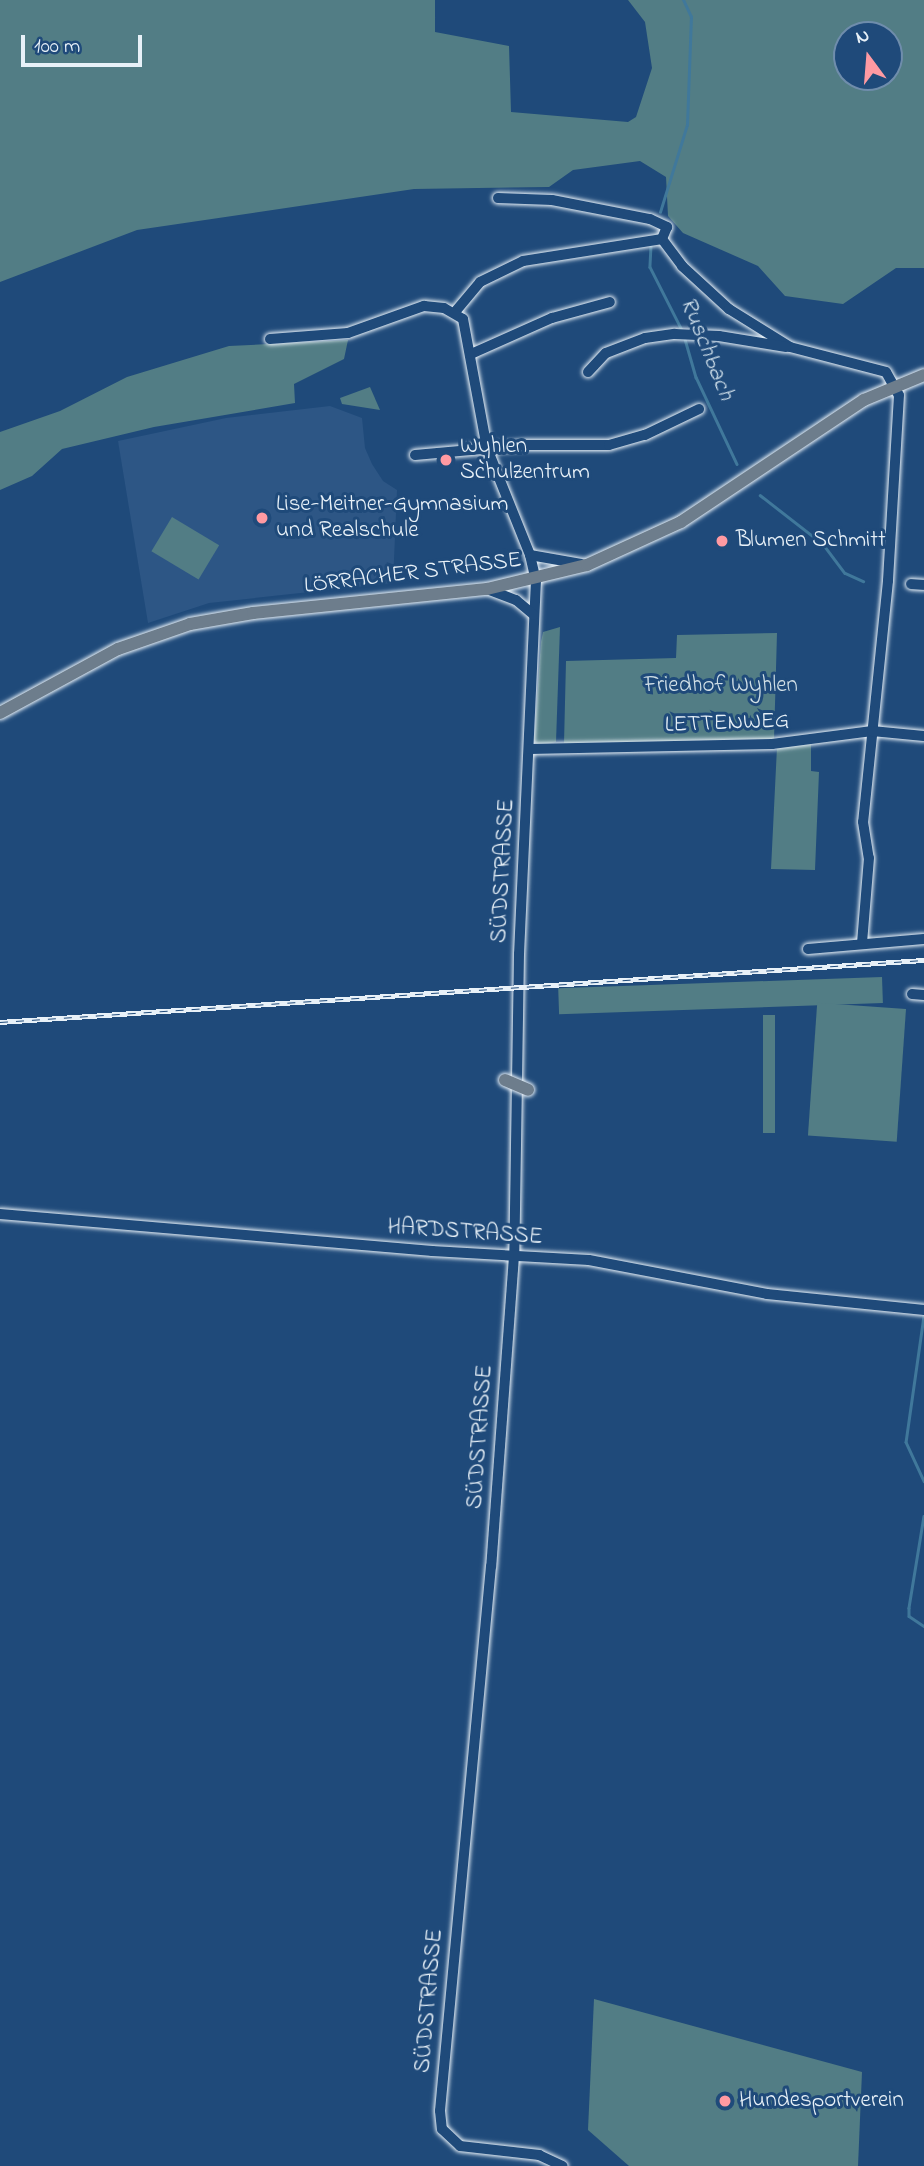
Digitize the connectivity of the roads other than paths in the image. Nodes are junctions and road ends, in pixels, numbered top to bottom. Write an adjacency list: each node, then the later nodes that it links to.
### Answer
1 (498, 198): 2 (street)
2 (663, 239): 4 (street); 5 (street)
3 (610, 302): 9 (street)
4 (455, 312): 6 (street); 9 (street, SÜDSTRASSE)
5 (763, 330): 7 (street); 8 (street)
6 (270, 339)
7 (761, 343): 8 (street); 10 (street)
8 (790, 347): 12 (street)
9 (471, 354): 14 (street, SÜDSTRASSE)
10 (588, 372)
11 (924, 375): 12 (main road, LÖRRACHER STRASSE)
12 (894, 385): 17 (main road, LÖRRACHER STRASSE); 24 (street)
13 (699, 409): 14 (street)
14 (487, 448): 15 (street); 16 (street, SÜDSTRASSE)
15 (415, 455)
16 (530, 555): 17 (street); 18 (street, SÜDSTRASSE)
17 (587, 565): 18 (main road, LÖRRACHER STRASSE)
18 (536, 580): 21 (main road, LÖRRACHER STRASSE); 22 (street, SÜDSTRASSE)
19 (911, 584): 20 (street)
20 (924, 585)
21 (487, 589): 22 (street); 23 (main road, LÖRRACHER STRASSE)
22 (534, 615): 26 (street, SÜDSTRASSE)
23 (0, 713)
24 (872, 731): 25 (street, LETTENWEG); 26 (street, LETTENWEG); 28 (street)
25 (924, 736)
26 (530, 749): 35 (street, SÜDSTRASSE)
27 (924, 939): 28 (street)
28 (862, 944): 29 (street)
29 (808, 949)
30 (912, 994): 31 (street)
31 (924, 995)
32 (505, 1080): 33 (main road, bridge)
33 (528, 1090)
34 (0, 1214): 35 (street, HARDSTRASSE)
35 (514, 1256): 36 (street, HARDSTRASSE); 37 (street, SÜDSTRASSE)
36 (924, 1310)
37 (563, 2166)

